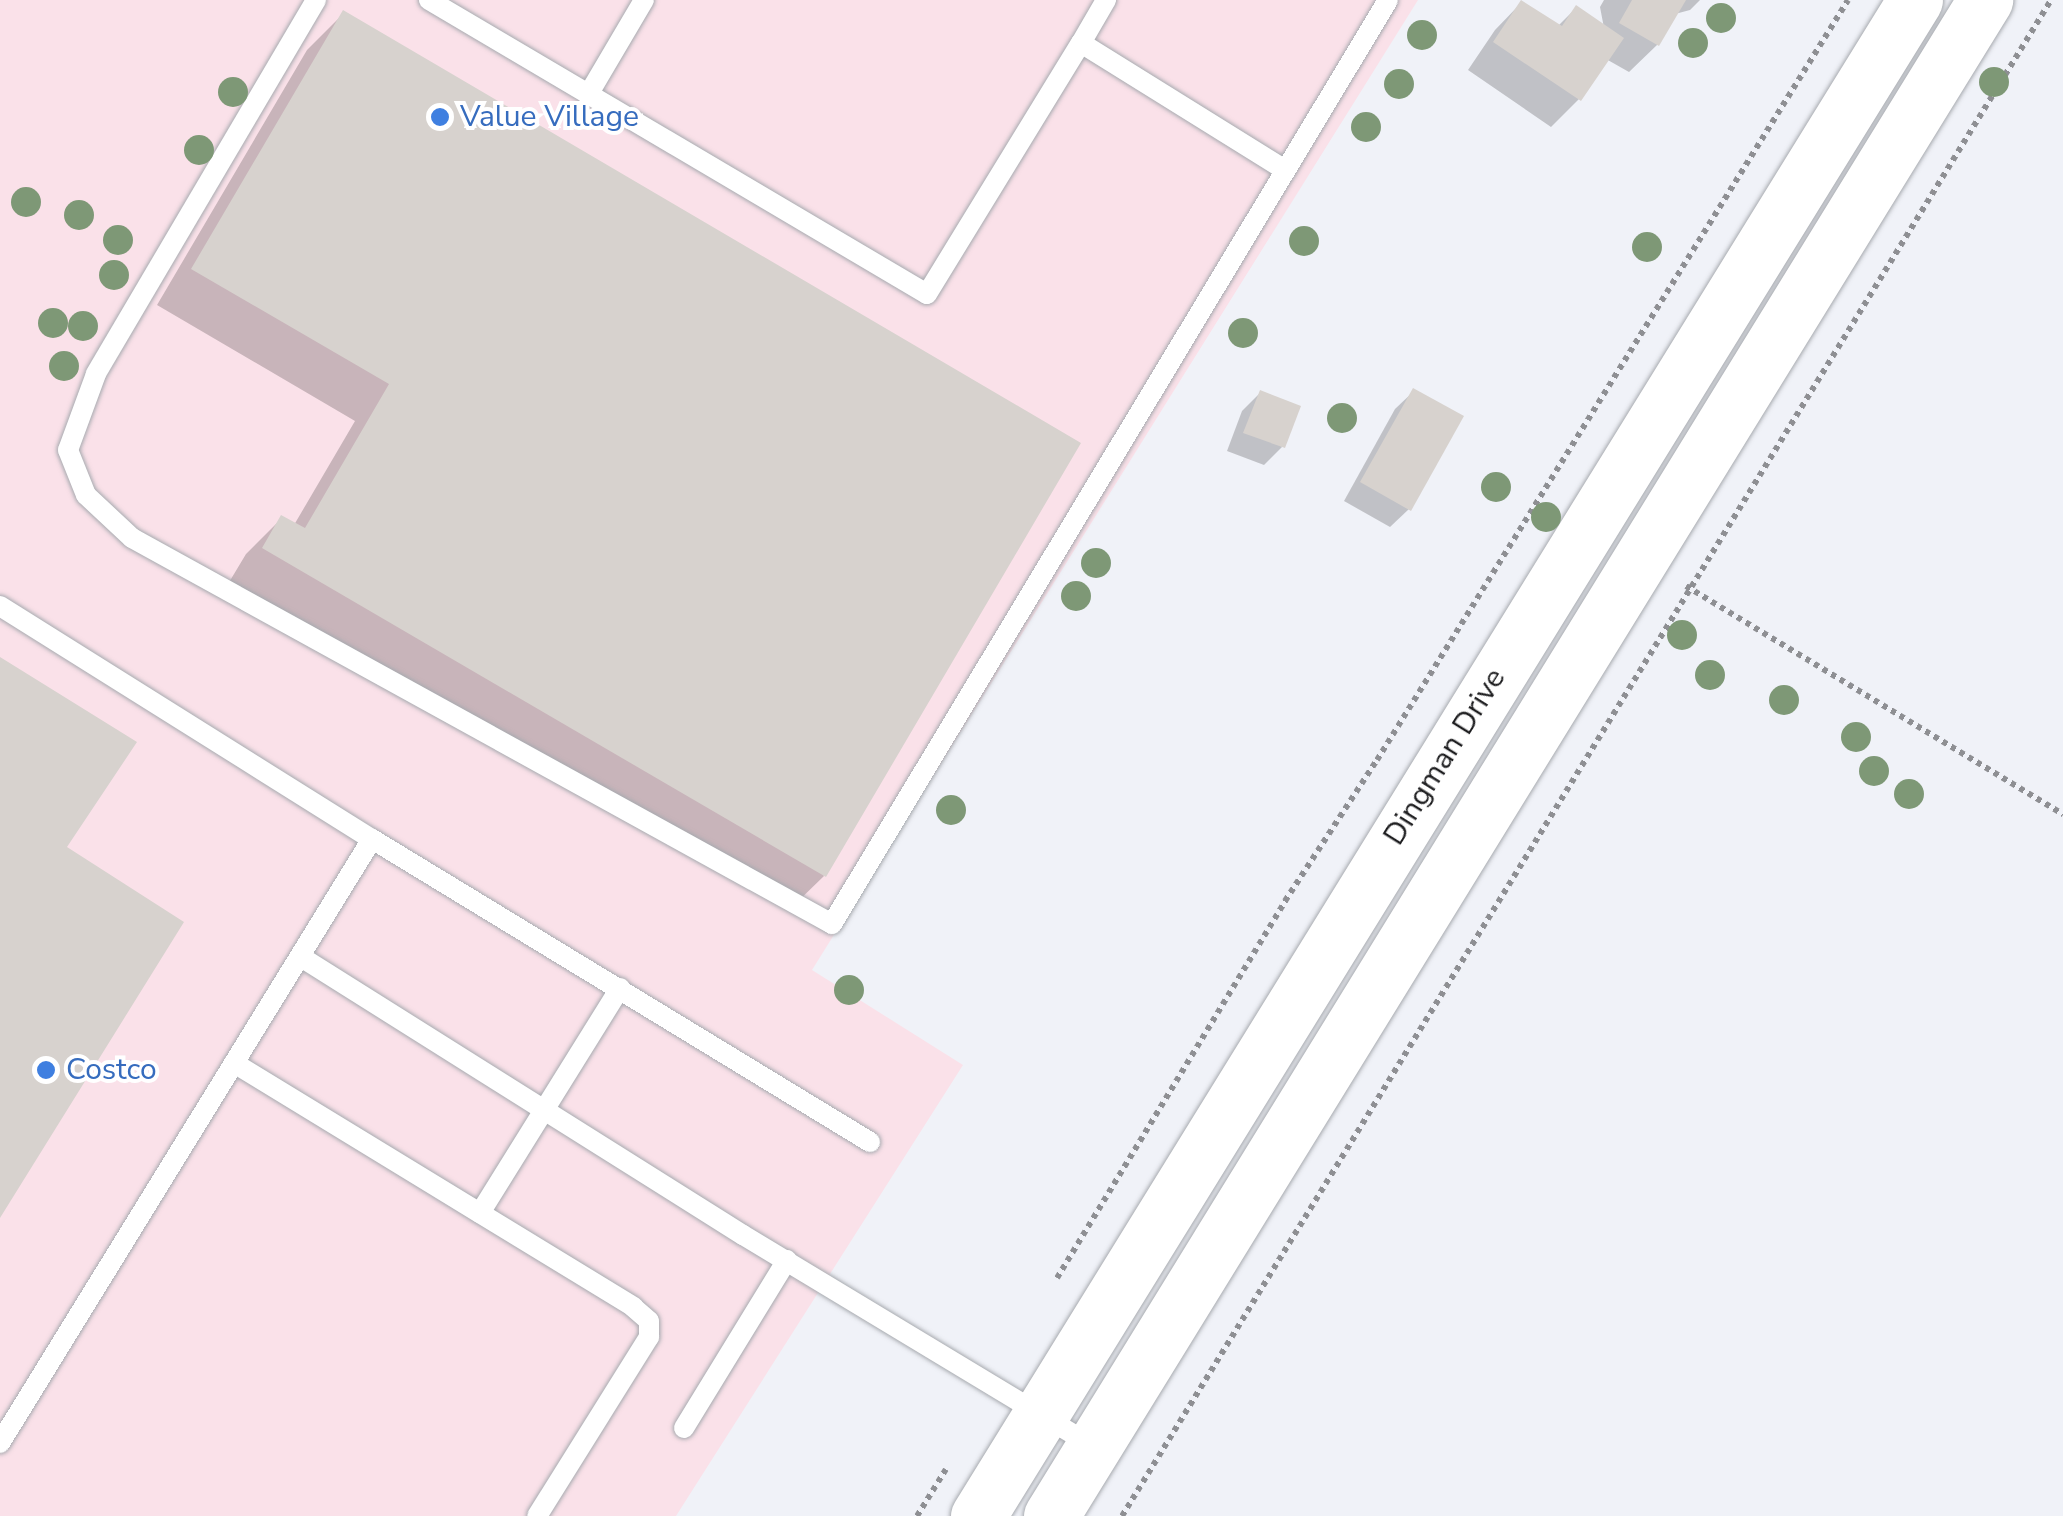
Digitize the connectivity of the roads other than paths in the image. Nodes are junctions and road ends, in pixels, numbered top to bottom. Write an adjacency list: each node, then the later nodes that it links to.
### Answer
1 (316, 0): 10 (lane)
2 (429, 0): 9 (lane)
3 (644, 0): 9 (lane)
4 (1106, 0): 8 (lane)
5 (1388, 0): 10 (lane)
6 (1915, 0): 20 (main road, Dingman Drive)
7 (1985, 0): 23 (main road, Dingman Drive)
8 (1081, 43): 9 (lane); 10 (lane)
9 (588, 95)
10 (1286, 170)
11 (0, 606): 12 (lane)
12 (372, 839): 13 (lane); 14 (lane)
13 (300, 958): 15 (lane); 16 (lane)
14 (620, 988): 16 (lane); 17 (lane)
15 (234, 1063): 18 (lane); 22 (lane)
16 (544, 1110): 18 (lane); 19 (lane)
17 (870, 1142)
18 (480, 1213): 24 (lane)
19 (787, 1260): 20 (lane); 21 (lane)
20 (1044, 1414): 23 (lane); 25 (main road, Dingman Drive)
21 (684, 1428)
22 (0, 1443)
23 (1094, 1448): 26 (main road, Dingman Drive)
24 (537, 1516)
25 (978, 1516)
26 (1052, 1516)

